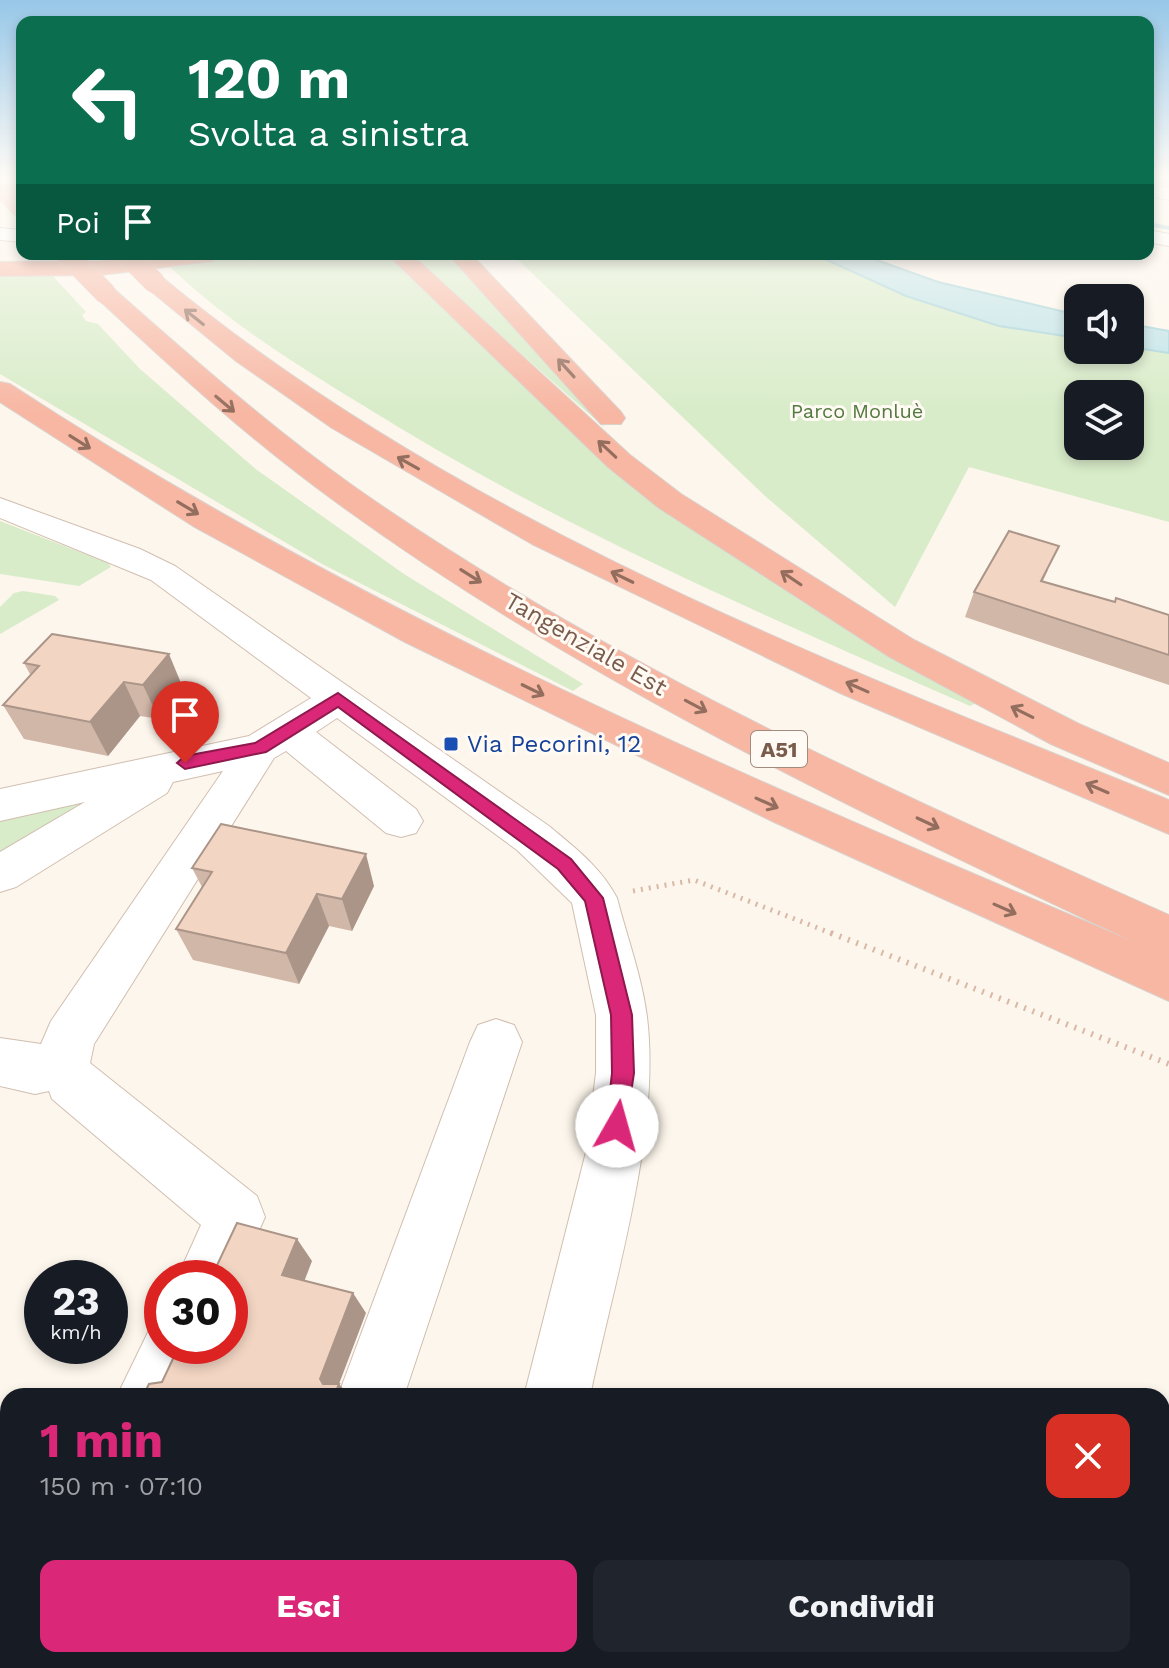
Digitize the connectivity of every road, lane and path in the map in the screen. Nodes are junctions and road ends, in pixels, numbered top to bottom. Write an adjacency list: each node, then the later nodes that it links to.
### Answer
1 (73, 260): 21 (highway, Tangenziale Est / A51, one-way to 21, bridge)
2 (132, 260): 17 (highway, one-way to 2, bridge)
3 (165, 260): 6 (highway)
4 (404, 260): 11 (highway, one-way to 4)
5 (465, 260): 11 (highway, one-way to 5)
6 (0, 269)
7 (0, 390): 9 (highway)
8 (0, 398): 9 (highway)
9 (39, 417): 22 (highway, one-way to 22)
10 (0, 507): 12 (street)
11 (738, 543): 15 (highway, one-way to 11)
12 (338, 699): 13 (street); 31 (street)
13 (274, 739): 14 (street); 18 (street); 25 (street)
14 (185, 763): 16 (street); 19 (street)
15 (1169, 780)
16 (0, 805)
17 (1169, 818)
18 (401, 821)
19 (0, 874)
20 (633, 891): 26 (path)
21 (1169, 937)
22 (1169, 980)
23 (496, 1042): 30 (street)
24 (0, 1062): 25 (street)
25 (63, 1064): 27 (street)
26 (1169, 1064)
27 (216, 1260)
28 (165, 1364): 29 (street)
29 (154, 1388)
30 (374, 1388)
31 (559, 1388)

